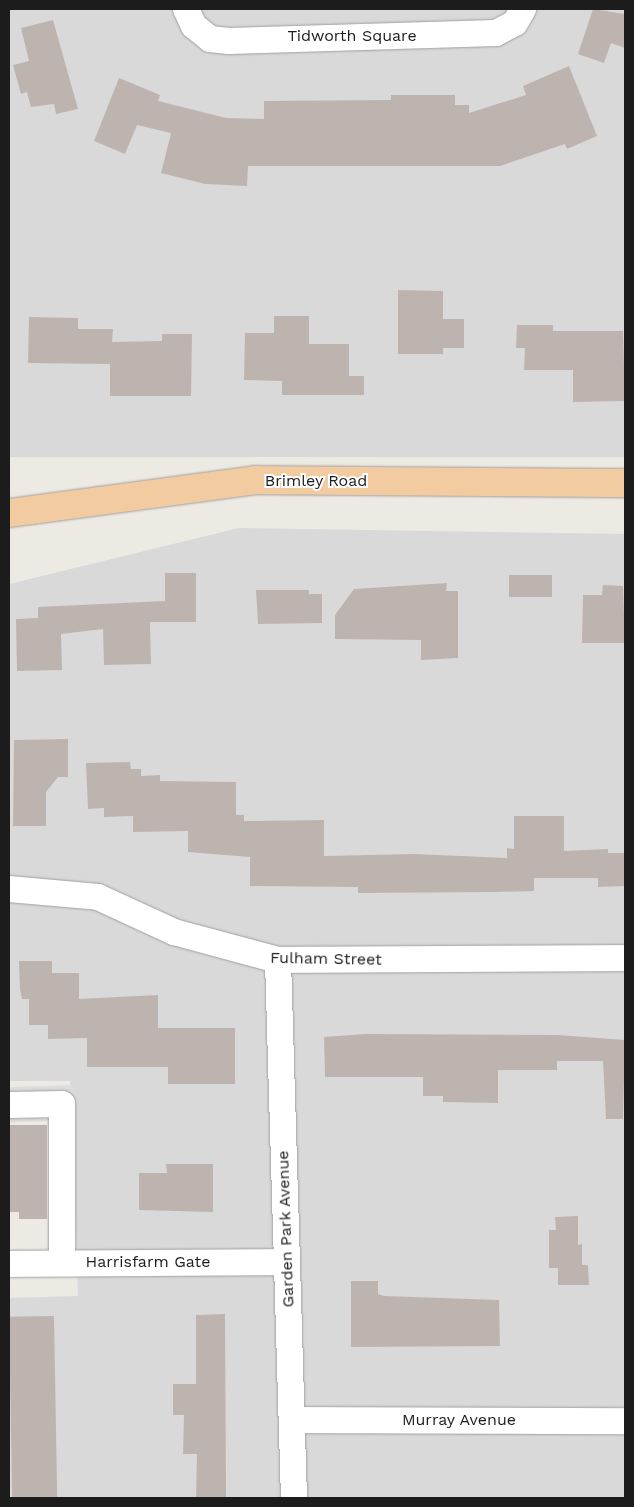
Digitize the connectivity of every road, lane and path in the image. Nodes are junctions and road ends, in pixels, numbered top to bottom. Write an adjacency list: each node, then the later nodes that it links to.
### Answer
1 (186, 9): 2 (street, Tidworth Square)
2 (523, 9)
3 (625, 483): 4 (main road, Brimley Road)
4 (9, 513)
5 (9, 889): 7 (street, Fulham Street)
6 (625, 958): 7 (street, Fulham Street)
7 (278, 960): 10 (street, Garden Park Avenue)
8 (9, 1105): 9 (street)
9 (62, 1262): 10 (street, Harrisfarm Gate); 11 (street, Harrisfarm Gate)
10 (287, 1262): 12 (street, Garden Park Avenue)
11 (9, 1264)
12 (293, 1420): 13 (street, Murray Avenue); 14 (street, Garden Park Avenue)
13 (625, 1421)
14 (294, 1498)

